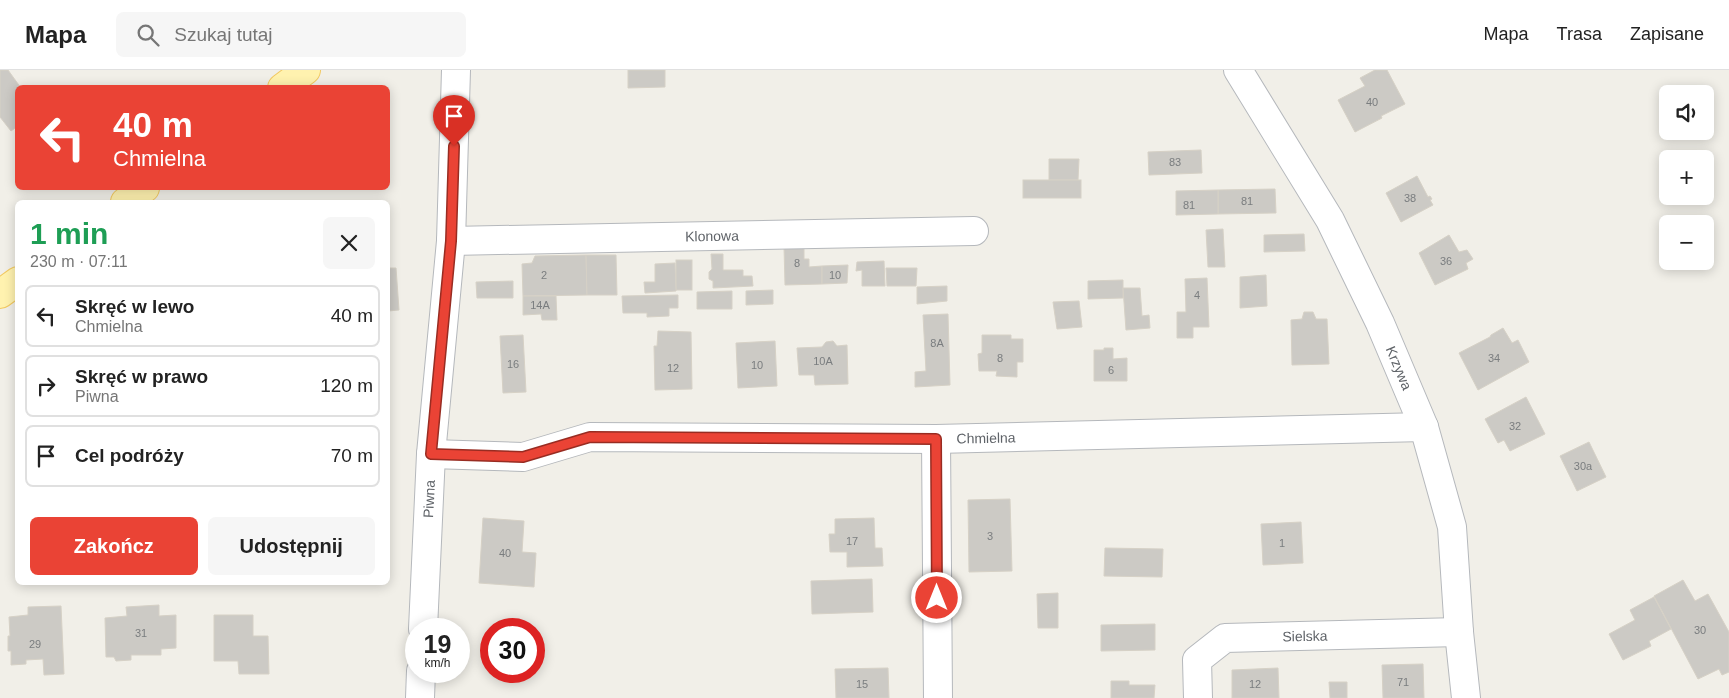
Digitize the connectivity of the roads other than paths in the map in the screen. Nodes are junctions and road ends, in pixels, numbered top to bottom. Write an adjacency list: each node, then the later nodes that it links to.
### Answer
1 (306, 70): 4 (main road)
2 (456, 70): 8 (street, Piwna)
3 (1238, 70): 11 (street, Krzywa)
4 (286, 85)
5 (142, 190): 6 (main road)
6 (128, 200)
7 (974, 231): 8 (street, Klonowa)
8 (451, 241): 13 (street, Piwna)
9 (15, 283): 10 (main road)
10 (0, 294)
11 (1424, 427): 12 (street, Chmielna); 15 (street, Krzywa)
12 (936, 439): 13 (street, Chmielna); 18 (street)
13 (431, 454): 14 (street, Piwna)
14 (424, 618)
15 (1459, 632): 19 (street, Sielska); 20 (street, Krzywa)
16 (421, 683): 17 (street)
17 (420, 698)
18 (938, 698)
19 (1198, 698)
20 (1466, 698)

